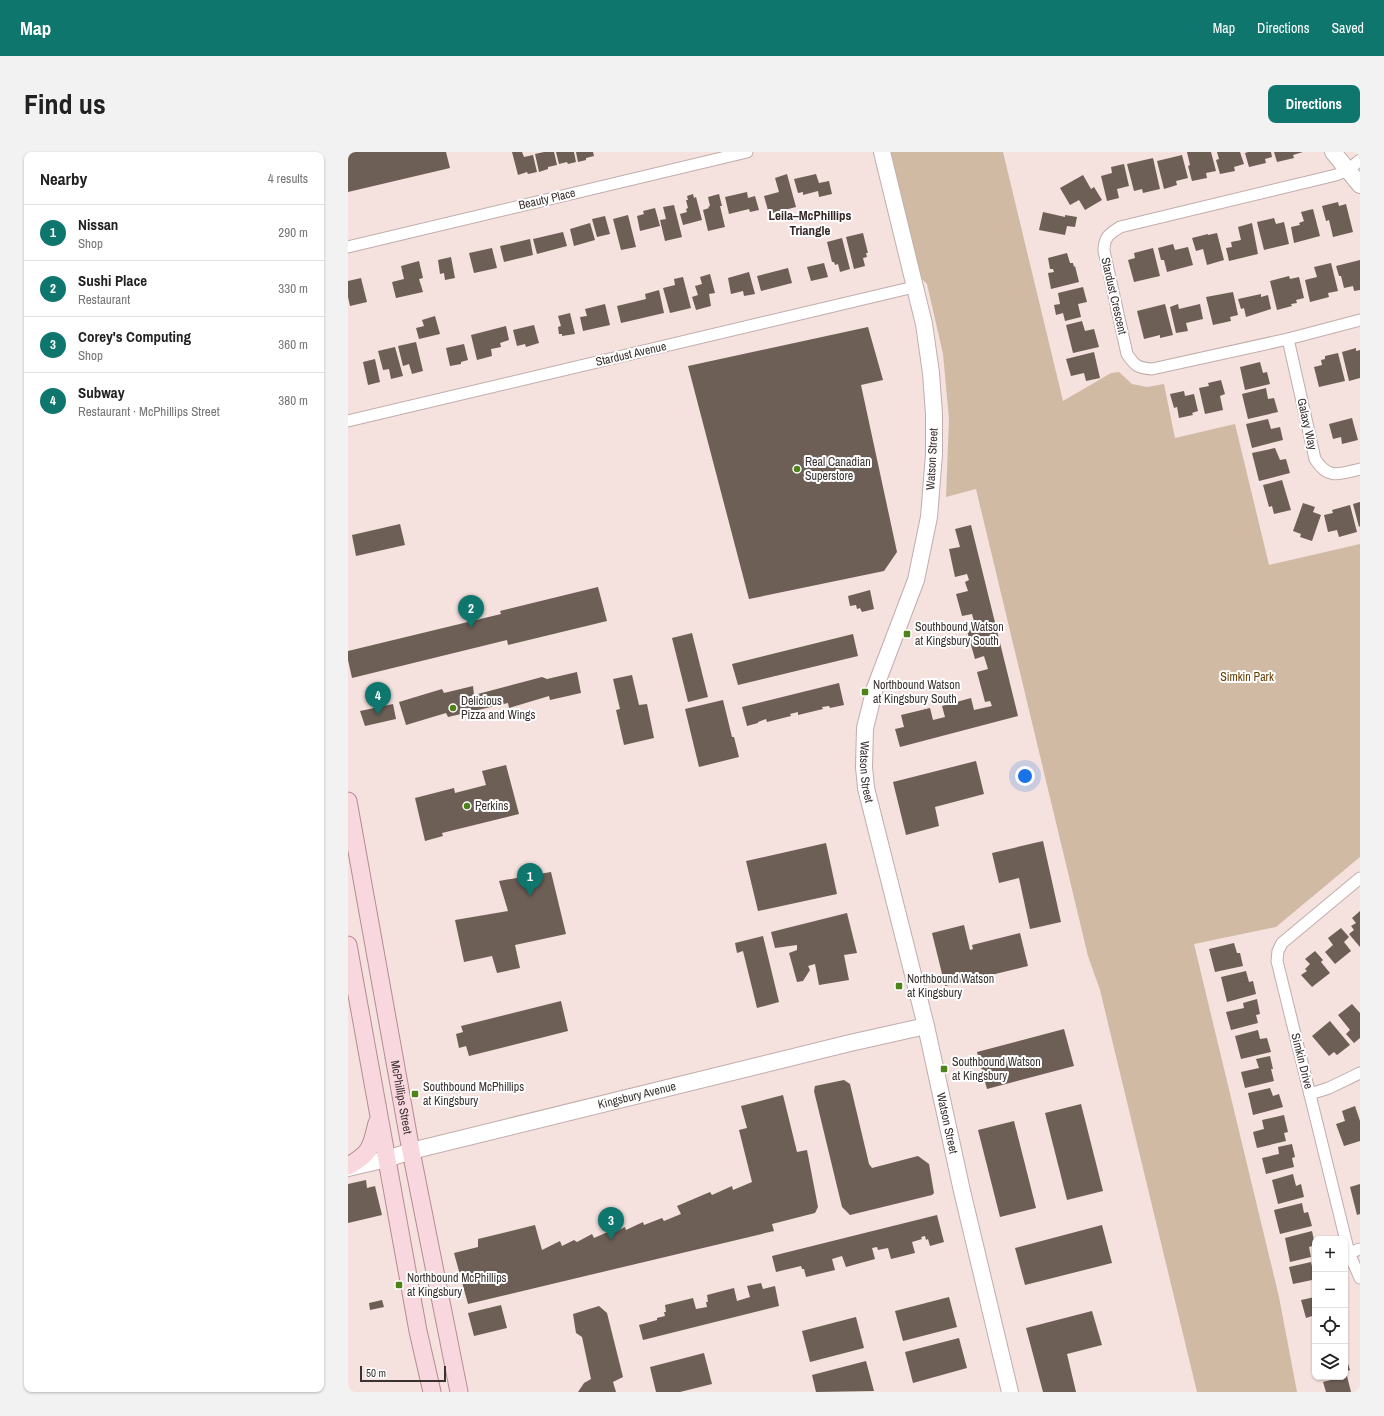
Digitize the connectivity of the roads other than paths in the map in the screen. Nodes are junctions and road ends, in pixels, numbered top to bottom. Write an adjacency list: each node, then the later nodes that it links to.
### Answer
1 (747, 152): 6 (street, Beauty Place)
2 (882, 152): 7 (street, Watson Street)
3 (1333, 152): 4 (street)
4 (1354, 165): 5 (street); 9 (street, Stardust Crescent)
5 (1360, 185)
6 (348, 247)
7 (914, 287): 10 (street, Stardust Avenue); 15 (street, Watson Street)
8 (1360, 320): 9 (street, Stardust Crescent)
9 (1288, 339): 11 (street, Galaxy Way)
10 (348, 421)
11 (1360, 469)
12 (348, 801): 19 (main road, McPhillips Street)
13 (1360, 878): 17 (street, Simkin Drive)
14 (348, 945): 18 (main road)
15 (926, 1026): 19 (street, Kingsbury Avenue); 27 (street, Watson Street)
16 (1360, 1073): 17 (street)
17 (1310, 1094): 23 (street, Simkin Drive)
18 (379, 1115): 20 (main road); 21 (main road)
19 (411, 1151): 20 (street, Kingsbury Avenue); 26 (main road, McPhillips Street)
20 (387, 1159): 21 (street, Kingsbury Avenue); 25 (main road)
21 (348, 1167)
22 (1360, 1249): 23 (street)
23 (1349, 1253): 24 (street, Simkin Drive)
24 (1360, 1278)
25 (431, 1384): 26 (main road)
26 (459, 1389)
27 (1010, 1392)

